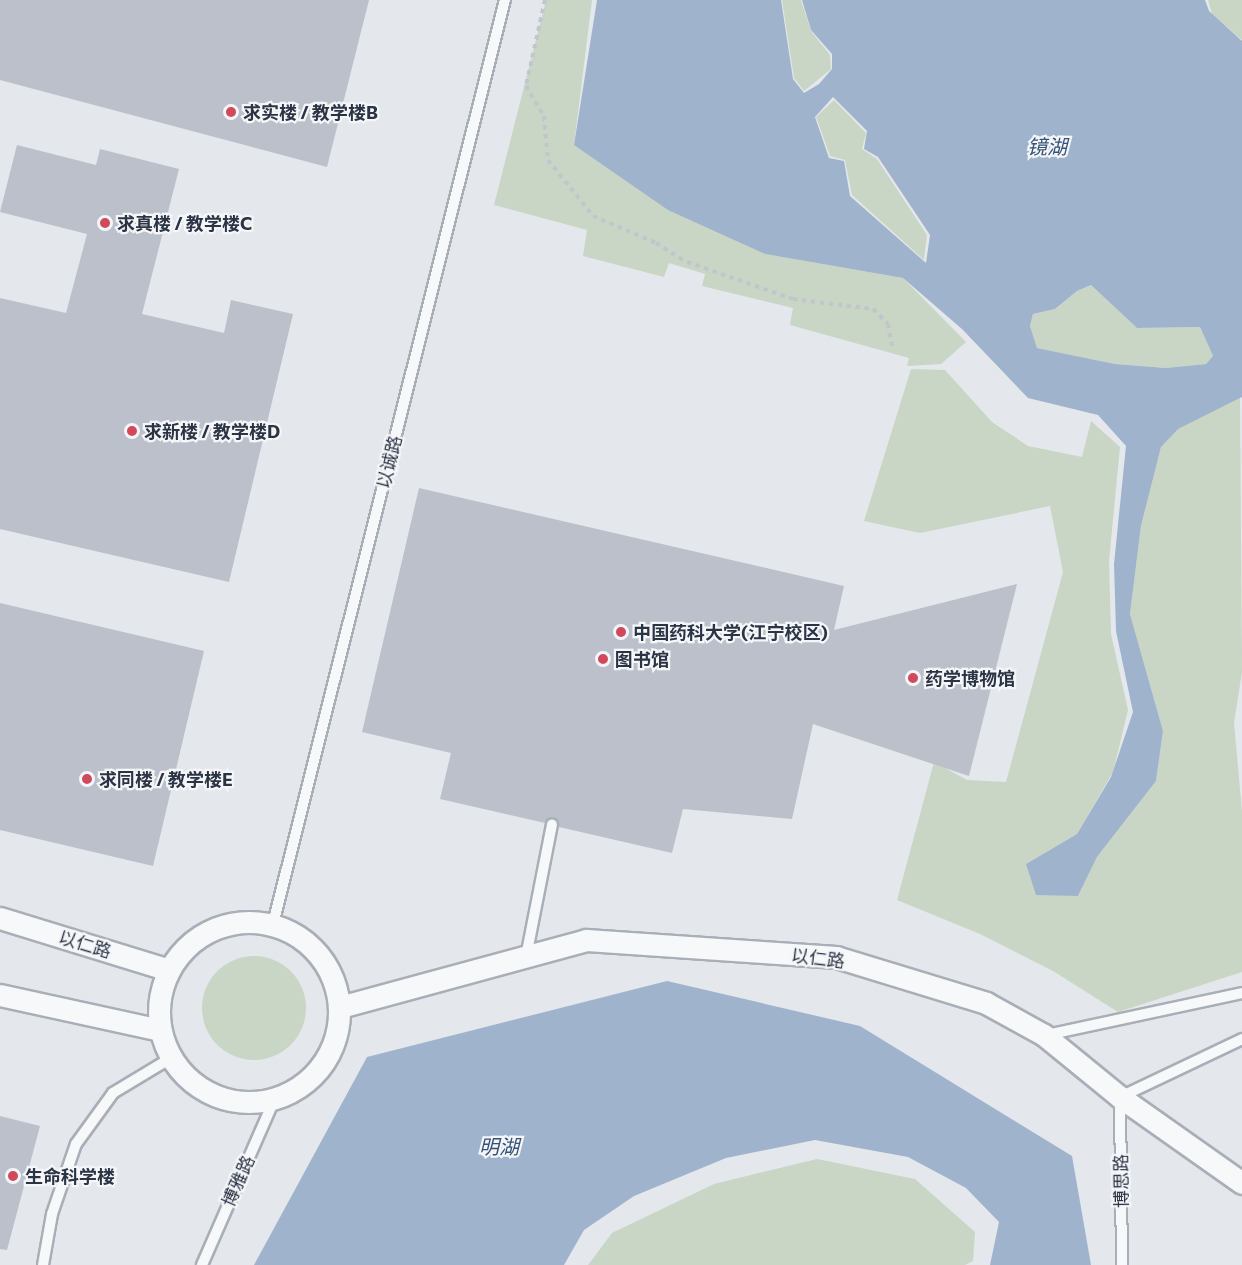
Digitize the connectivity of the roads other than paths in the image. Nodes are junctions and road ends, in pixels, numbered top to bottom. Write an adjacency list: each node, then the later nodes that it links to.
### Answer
1 (505, 0): 4 (lane, 以诚路)
2 (552, 825): 5 (lane)
3 (0, 918): 6 (street, 以仁路)
4 (273, 924): 6 (street); 9 (street)
5 (526, 957): 9 (street, 以仁路); 11 (street, 以仁路)
6 (169, 969): 10 (street)
7 (1242, 993): 11 (lane)
8 (0, 995): 10 (street)
9 (340, 1007): 15 (street)
10 (160, 1030): 13 (street)
11 (1044, 1035): 14 (street, 以仁路)
12 (1242, 1039): 14 (lane)
13 (171, 1058): 15 (street); 17 (lane)
14 (1120, 1097): 16 (street, 以仁路); 19 (lane, 博思路)
15 (275, 1098): 18 (lane, 博雅路)
16 (1242, 1183)
17 (43, 1265)
18 (202, 1265)
19 (1122, 1265)

